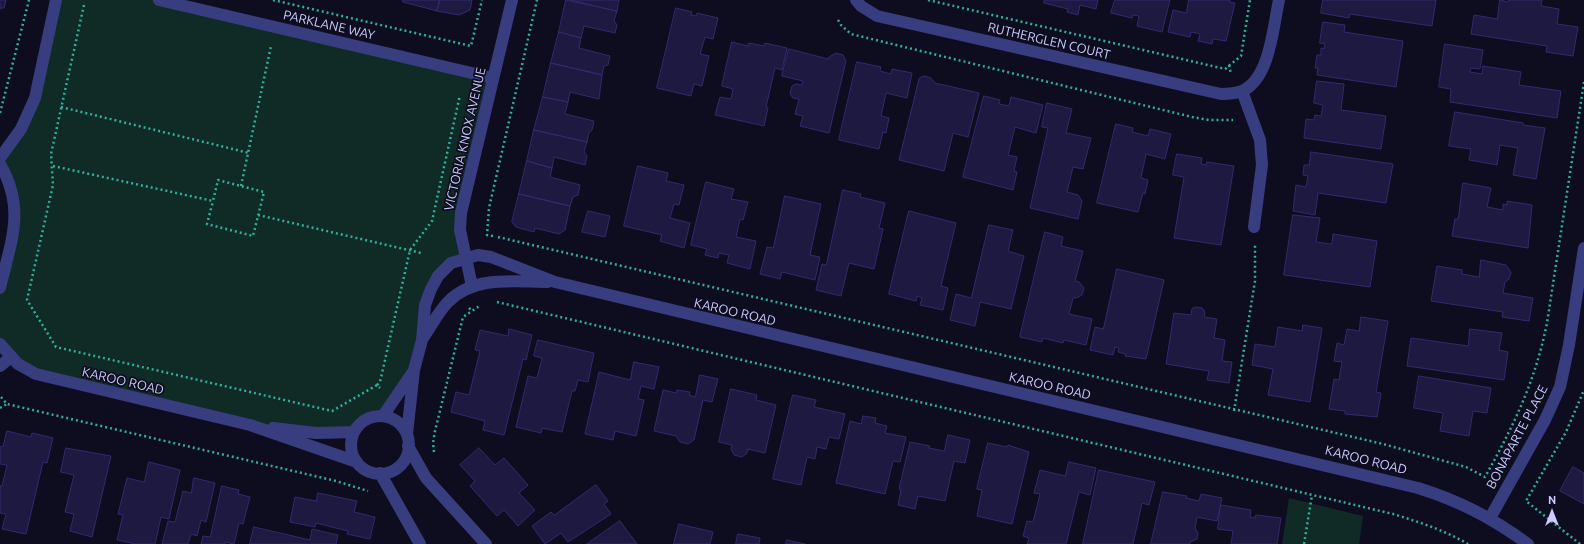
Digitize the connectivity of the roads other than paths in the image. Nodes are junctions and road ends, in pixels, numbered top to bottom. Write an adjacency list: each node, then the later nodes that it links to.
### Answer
1 (56, 0): 8 (street)
2 (159, 0): 6 (street, PARKLANE WAY)
3 (512, 0): 6 (street, VICTORIA KNOX AVENUE)
4 (856, 0): 7 (street, RUTHERGLEN COURT)
5 (1279, 0): 7 (street, RUTHERGLEN COURT)
6 (494, 78): 12 (street, VICTORIA KNOX AVENUE)
7 (1242, 90): 10 (street)
8 (0, 158)
9 (0, 164): 15 (street)
10 (1254, 227)
11 (1584, 248): 27 (street, BONAPARTE PLACE)
12 (465, 258): 13 (street, KAROO ROAD); 14 (street, VICTORIA KNOX AVENUE); 16 (street, KAROO ROAD)
13 (555, 282): 14 (street, KAROO ROAD); 27 (street, KAROO ROAD)
14 (472, 286): 16 (street, KAROO ROAD)
15 (0, 288)
16 (422, 340): 20 (street, KAROO ROAD)
17 (0, 344): 18 (street, KAROO ROAD)
18 (11, 357): 19 (street); 22 (street, KAROO ROAD)
19 (0, 366)
20 (414, 370): 21 (street, KAROO ROAD); 24 (street, KAROO ROAD)
21 (383, 416): 23 (street); 24 (street)
22 (250, 426): 23 (street, KAROO ROAD); 25 (street, KAROO ROAD)
23 (354, 432): 25 (street)
24 (408, 440): 26 (street); 29 (street)
25 (357, 462): 26 (street)
26 (380, 473): 28 (street)
27 (1490, 518): 30 (street, KAROO ROAD)
28 (420, 544)
29 (486, 544)
30 (1528, 544)

